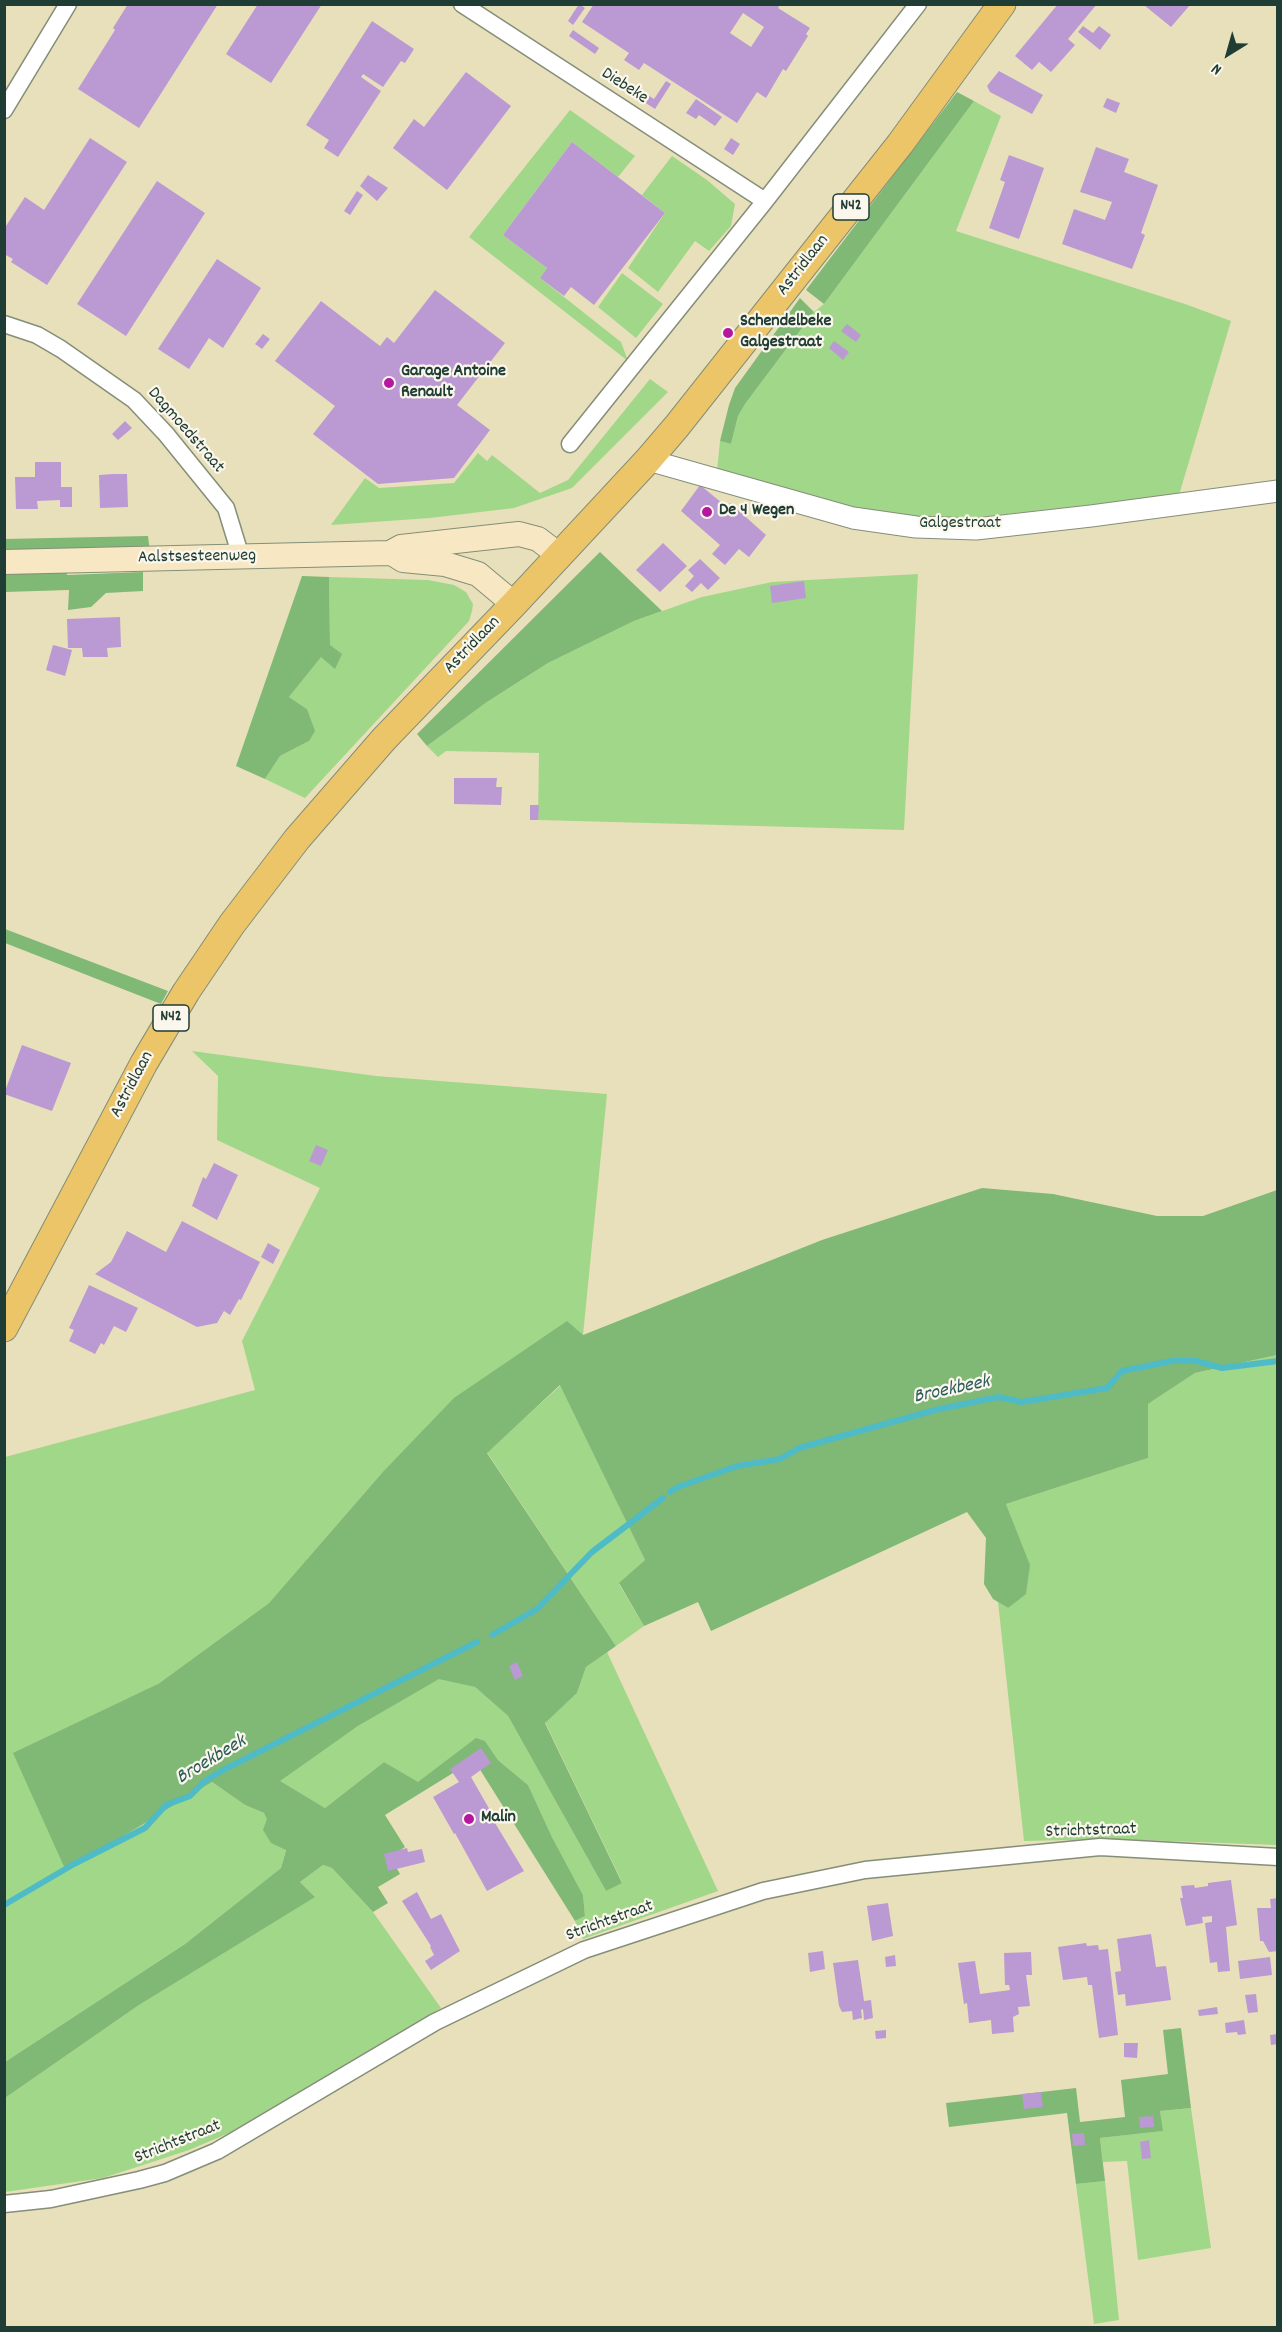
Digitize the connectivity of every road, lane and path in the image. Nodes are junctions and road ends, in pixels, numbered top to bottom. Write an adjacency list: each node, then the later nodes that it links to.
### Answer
1 (68, 4): 5 (street)
2 (462, 4): 6 (street, Diebeke)
3 (918, 4): 6 (street)
4 (1002, 4): 9 (main road, Astridlaan / N42)
5 (4, 110)
6 (765, 201): 8 (street)
7 (4, 324): 13 (street, Dagmoedstraat)
8 (570, 444)
9 (648, 460): 10 (street, Galgestraat); 12 (main road, Astridlaan / N42)
10 (1278, 491)
11 (390, 553): 12 (main road, Aalstsesteenweg); 13 (main road, Aalstsesteenweg); 15 (main road, Aalstsesteenweg)
12 (559, 555): 15 (main road, Astridlaan / N42)
13 (241, 557): 14 (main road, Aalstsesteenweg)
14 (4, 562)
15 (514, 604): 16 (main road, Astridlaan / N42)
16 (4, 1328)
17 (1278, 1857): 18 (street, Strichtstraat)
18 (4, 2204)

